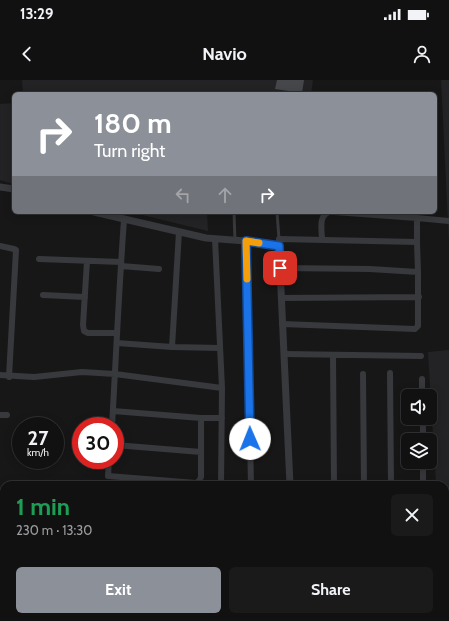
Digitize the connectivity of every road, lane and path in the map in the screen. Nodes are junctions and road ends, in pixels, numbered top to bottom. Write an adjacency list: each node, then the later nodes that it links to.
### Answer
1 (0, 187): 2 (street)
2 (12, 189)
3 (102, 214): 9 (street)
4 (234, 214): 13 (lane)
5 (277, 214): 16 (lane)
6 (325, 214): 14 (street)
7 (362, 214): 8 (street)
8 (417, 218): 10 (street); 17 (street)
9 (124, 220): 11 (street); 21 (street)
10 (449, 221)
11 (179, 232): 12 (street); 32 (street)
12 (216, 239): 13 (street); 33 (street)
13 (235, 240): 15 (street)
14 (322, 240): 16 (street); 17 (street)
15 (246, 241): 16 (street); 58 (street)
16 (279, 242): 22 (street)
17 (417, 242): 24 (street)
18 (0, 246): 41 (street)
19 (39, 259): 20 (street)
20 (87, 261): 21 (street); 26 (street)
21 (121, 264): 23 (street); 30 (street)
22 (280, 268): 24 (street); 28 (street)
23 (159, 269)
24 (418, 272): 27 (street)
25 (43, 295): 26 (street)
26 (85, 297): 30 (street)
27 (419, 297): 28 (street); 29 (street)
28 (281, 298): 29 (street)
29 (282, 324): 34 (street)
30 (116, 333): 31 (street)
31 (117, 343): 32 (street); 38 (street)
32 (172, 347): 33 (street)
33 (220, 348): 43 (street)
34 (284, 354): 35 (street); 59 (street)
35 (333, 355): 36 (street); 60 (street)
36 (421, 356)
37 (390, 373): 62 (street)
38 (116, 374): 41 (street); 43 (street); 45 (street)
39 (363, 374): 61 (street)
40 (0, 375): 41 (street)
41 (8, 377)
42 (422, 379): 44 (street)
43 (222, 388): 50 (street)
44 (422, 389)
45 (113, 411): 48 (street); 49 (street)
46 (0, 414): 47 (street)
47 (7, 415)
48 (113, 417)
49 (201, 418): 50 (street); 52 (street)
50 (222, 418): 57 (street)
51 (124, 446): 52 (street)
52 (201, 452): 56 (street)
53 (108, 469): 55 (street)
54 (423, 469): 63 (street)
55 (171, 481)
56 (199, 481)
57 (221, 481)
58 (251, 481)
59 (290, 481)
60 (334, 481)
61 (364, 481)
62 (391, 481)
63 (423, 481)

